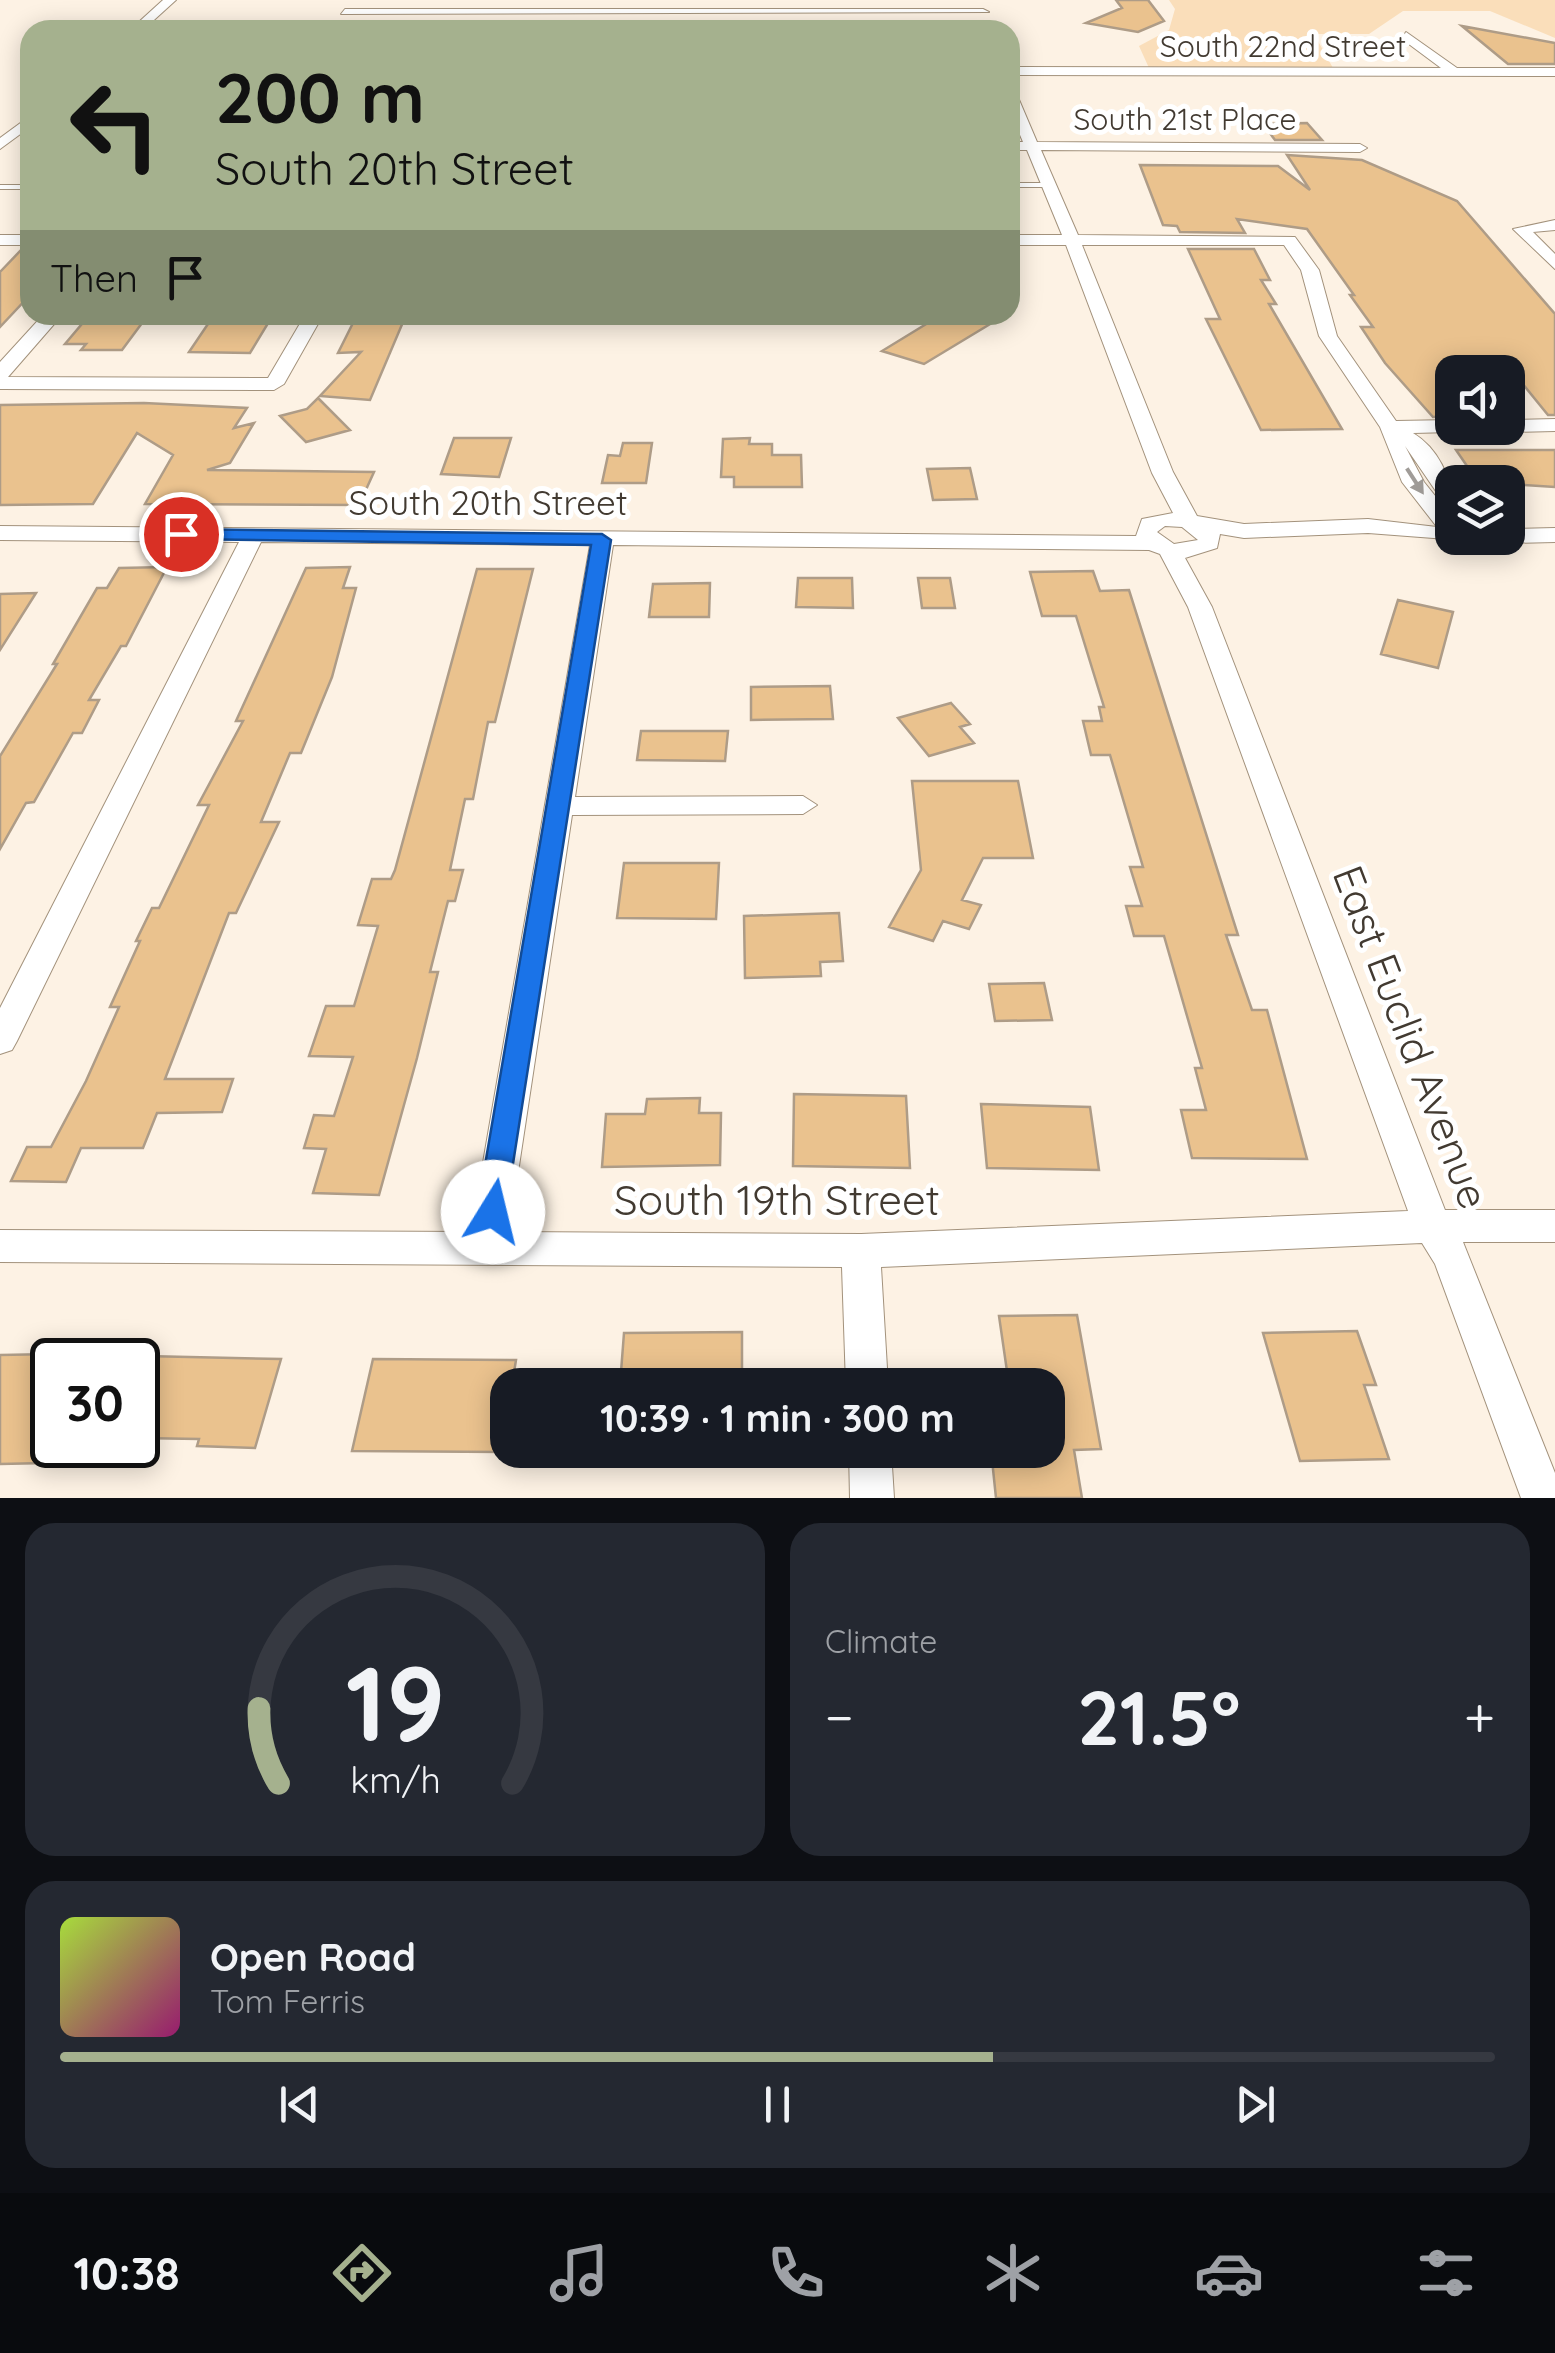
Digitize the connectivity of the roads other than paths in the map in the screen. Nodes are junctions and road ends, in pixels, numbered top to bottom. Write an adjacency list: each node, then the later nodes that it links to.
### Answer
1 (170, 0): 4 (street)
2 (981, 6): 3 (street)
3 (345, 12)
4 (147, 20)
5 (1406, 36): 7 (street)
6 (1020, 71): 7 (street, South 22nd Street)
7 (1454, 72): 8 (street, South 22nd Street)
8 (1555, 72)
9 (1020, 118): 13 (street, East Euclid Avenue)
10 (20, 128): 11 (street)
11 (0, 145)
12 (1020, 146): 13 (street, South 21st Place)
13 (1032, 146): 14 (street, South 21st Place); 16 (street, East Euclid Avenue)
14 (1360, 148)
15 (1020, 185): 16 (lane)
16 (1048, 185): 19 (street, East Euclid Avenue)
17 (1555, 226): 20 (street)
18 (1020, 240): 19 (street)
19 (1072, 240): 25 (street); 30 (street, East Euclid Avenue)
20 (1555, 264)
21 (43, 325): 23 (street)
22 (308, 325): 24 (street)
23 (0, 374)
24 (0, 383)
25 (1390, 426): 26 (street); 29 (street); 31 (street, one-way to 31)
26 (1435, 426)
27 (1525, 426): 28 (street)
28 (1555, 426)
29 (1435, 472)
30 (1163, 473): 32 (street, East Euclid Avenue); 36 (street, East Euclid Avenue)
31 (1435, 510)
32 (1191, 522): 33 (street); 36 (street); 41 (street, East Euclid Avenue)
33 (1435, 532)
34 (0, 534): 35 (street, South 20th Street)
35 (254, 534): 40 (street, South 20th Street); 45 (street)
36 (1158, 534): 40 (street, South 20th Street); 41 (street); 42 (street, East Euclid Avenue)
37 (1435, 534): 41 (street)
38 (1525, 536): 39 (street)
39 (1555, 536)
40 (602, 540): 44 (street)
41 (1201, 549): 42 (street, East Euclid Avenue)
42 (1200, 607): 46 (street, East Euclid Avenue)
43 (803, 805): 44 (street)
44 (559, 806): 49 (street)
45 (0, 1041)
46 (1432, 1226): 47 (street, South 19th Street); 50 (street, South 19th Street); 54 (street, East Euclid Avenue)
47 (1555, 1226)
48 (0, 1246): 49 (street, South 19th Street)
49 (487, 1249): 50 (street, South 19th Street)
50 (861, 1251): 51 (street)
51 (866, 1368)
52 (871, 1468): 53 (street)
53 (872, 1498)
54 (1543, 1498)

